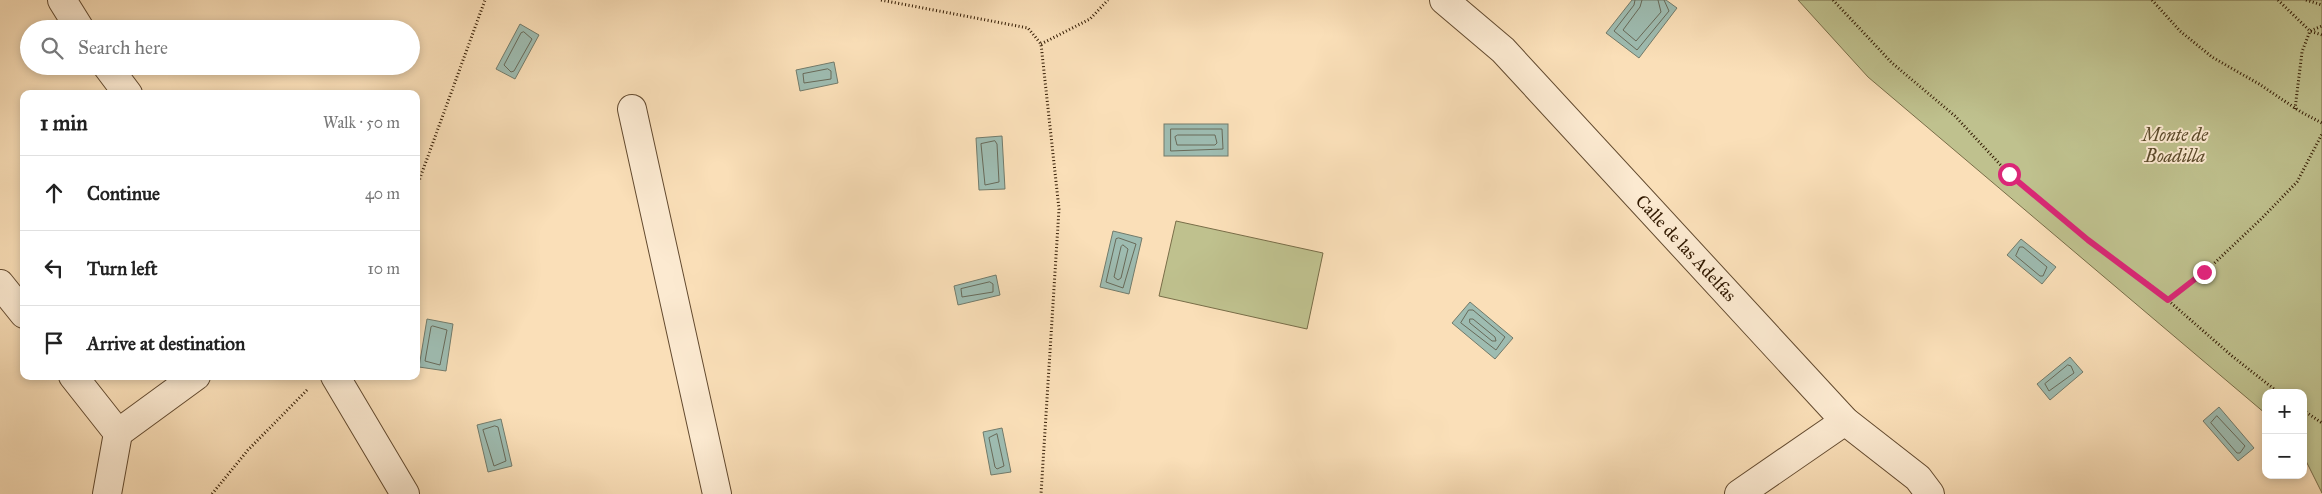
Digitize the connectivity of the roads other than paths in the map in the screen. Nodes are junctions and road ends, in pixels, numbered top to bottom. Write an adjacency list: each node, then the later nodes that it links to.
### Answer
1 (62, 0): 3 (street)
2 (1444, 0): 12 (street, Calle de las Adelfas)
3 (74, 20)
4 (114, 75): 5 (street)
5 (125, 90)
6 (632, 109): 16 (street)
7 (0, 284): 8 (street)
8 (20, 309)
9 (76, 380): 13 (street)
10 (191, 380): 13 (street)
11 (324, 380): 15 (street)
12 (1845, 420): 17 (street); 18 (street, Calle de las Adelfas)
13 (118, 434): 14 (street)
14 (107, 494)
15 (405, 494)
16 (717, 494)
17 (1739, 494)
18 (1930, 494)

